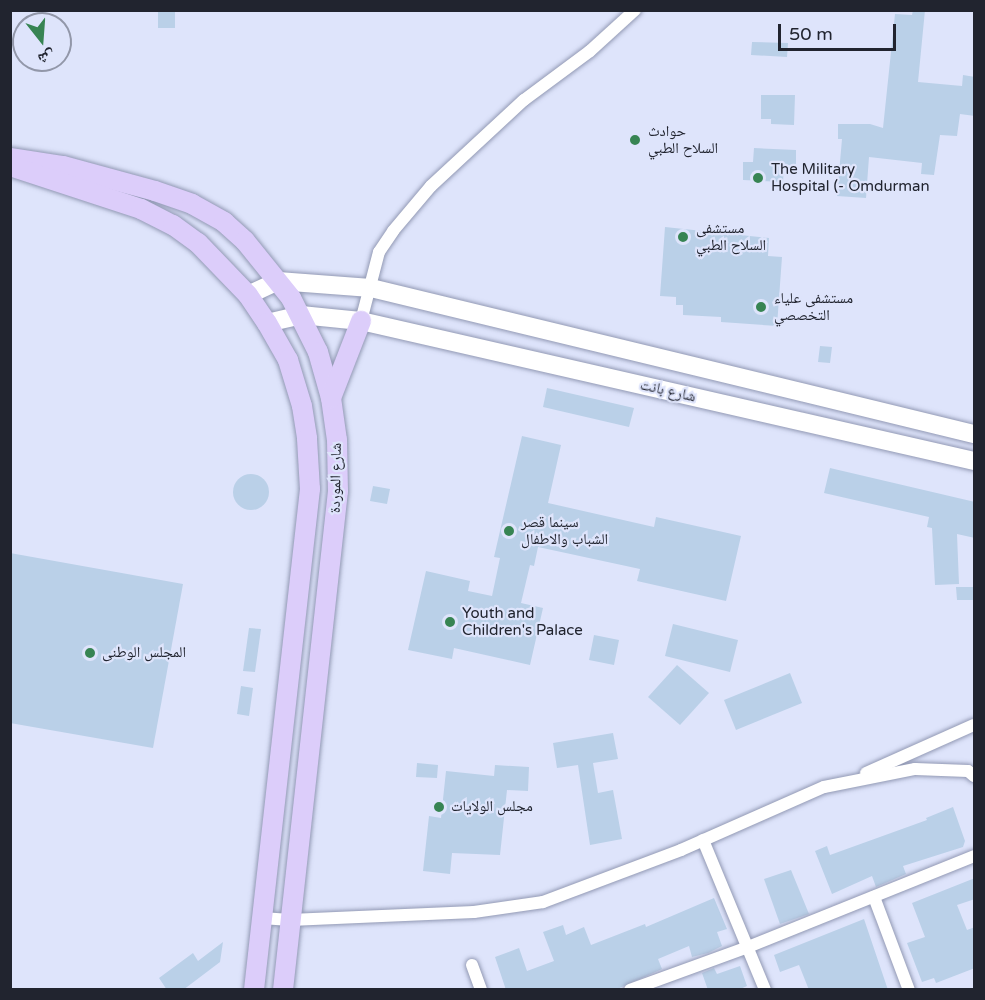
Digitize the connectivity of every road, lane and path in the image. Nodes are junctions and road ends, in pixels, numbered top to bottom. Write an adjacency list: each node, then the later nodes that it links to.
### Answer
1 (634, 10): 5 (street)
2 (10, 158): 4 (main road, شارع الموردة)
3 (10, 166): 6 (main road, شارع الموردة)
4 (278, 280): 5 (main road, شارع بانت); 6 (main road); 7 (main road, شارع الموردة)
5 (371, 288): 8 (street); 11 (main road, شارع بانت)
6 (248, 295): 9 (main road, شارع الموردة)
7 (301, 315): 8 (main road, شارع بانت); 9 (main road, شارع بانت); 10 (main road, شارع الموردة)
8 (361, 321): 10 (main road); 12 (main road, شارع بانت)
9 (267, 323): 19 (main road, شارع الموردة)
10 (331, 398): 20 (main road, شارع الموردة)
11 (975, 434)
12 (975, 461)
13 (975, 725): 15 (street)
14 (975, 776): 15 (street)
15 (851, 780): 16 (street)
16 (703, 840): 20 (street); 21 (street)
17 (975, 856): 18 (street)
18 (874, 897): 21 (street); 28 (street)
19 (262, 918): 20 (street); 23 (main road, شارع الموردة)
20 (290, 920): 24 (main road, شارع الموردة)
21 (747, 946): 26 (street); 27 (street)
22 (472, 965): 25 (street)
23 (254, 990)
24 (283, 990)
25 (481, 990)
26 (630, 990)
27 (765, 990)
28 (909, 990)

